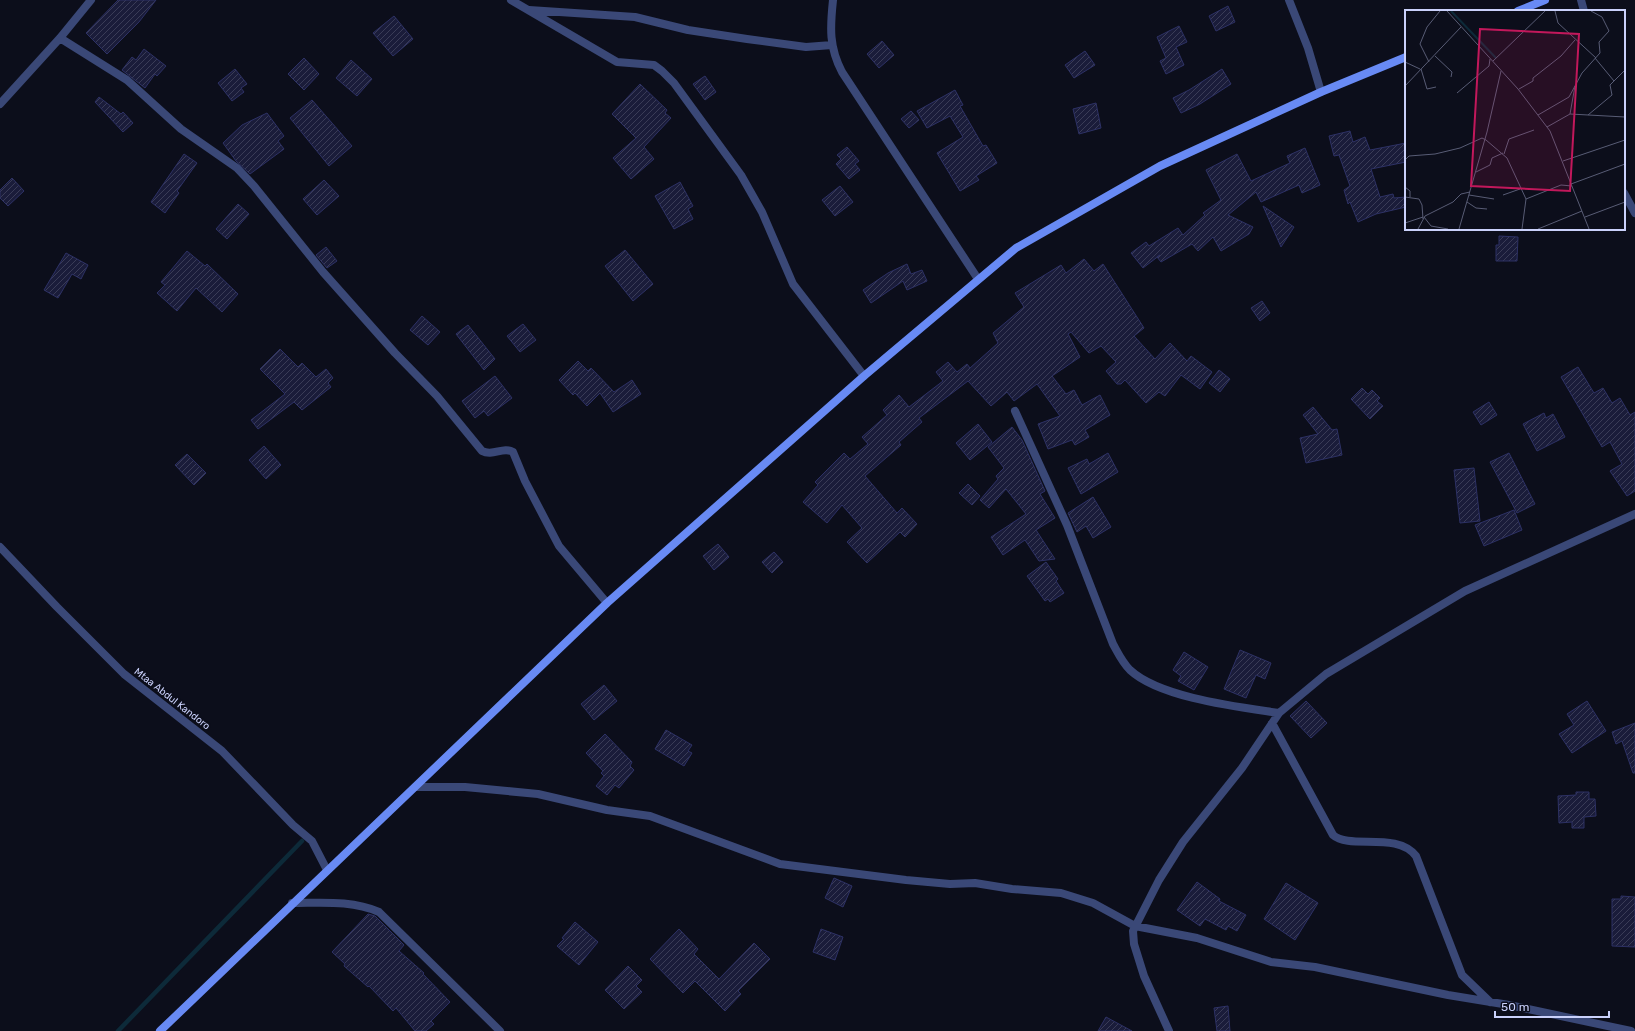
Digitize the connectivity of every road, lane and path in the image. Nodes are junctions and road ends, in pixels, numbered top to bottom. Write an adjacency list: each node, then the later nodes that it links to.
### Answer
1 (91, 0): 10 (street)
2 (511, 0): 7 (street)
3 (832, 0): 11 (street)
4 (1289, 0): 13 (street)
5 (1545, 0): 8 (main road)
6 (1581, 0): 9 (street)
7 (526, 10): 11 (street); 18 (street)
8 (1520, 10)
9 (1584, 10)
10 (60, 38): 14 (street); 22 (street)
11 (832, 45): 17 (street)
12 (1405, 57): 13 (main road)
13 (1321, 92): 17 (main road)
14 (0, 104)
15 (1625, 195): 16 (street)
16 (1635, 213)
17 (978, 279): 18 (main road)
18 (864, 376): 22 (main road)
19 (1015, 411): 23 (street)
20 (1633, 518): 23 (street)
21 (0, 546): 26 (street, Mtaa Abdul Kandoro)
22 (607, 603): 25 (main road)
23 (1279, 713): 24 (street)
24 (1272, 723): 28 (street); 29 (street)
25 (416, 787): 26 (main road); 28 (street)
26 (327, 870): 27 (main road)
27 (292, 903): 30 (main road); 31 (street)
28 (1135, 926): 29 (street); 32 (street)
29 (1491, 1002): 33 (street)
30 (160, 1031)
31 (500, 1031)
32 (1169, 1031)
33 (1631, 1031)

